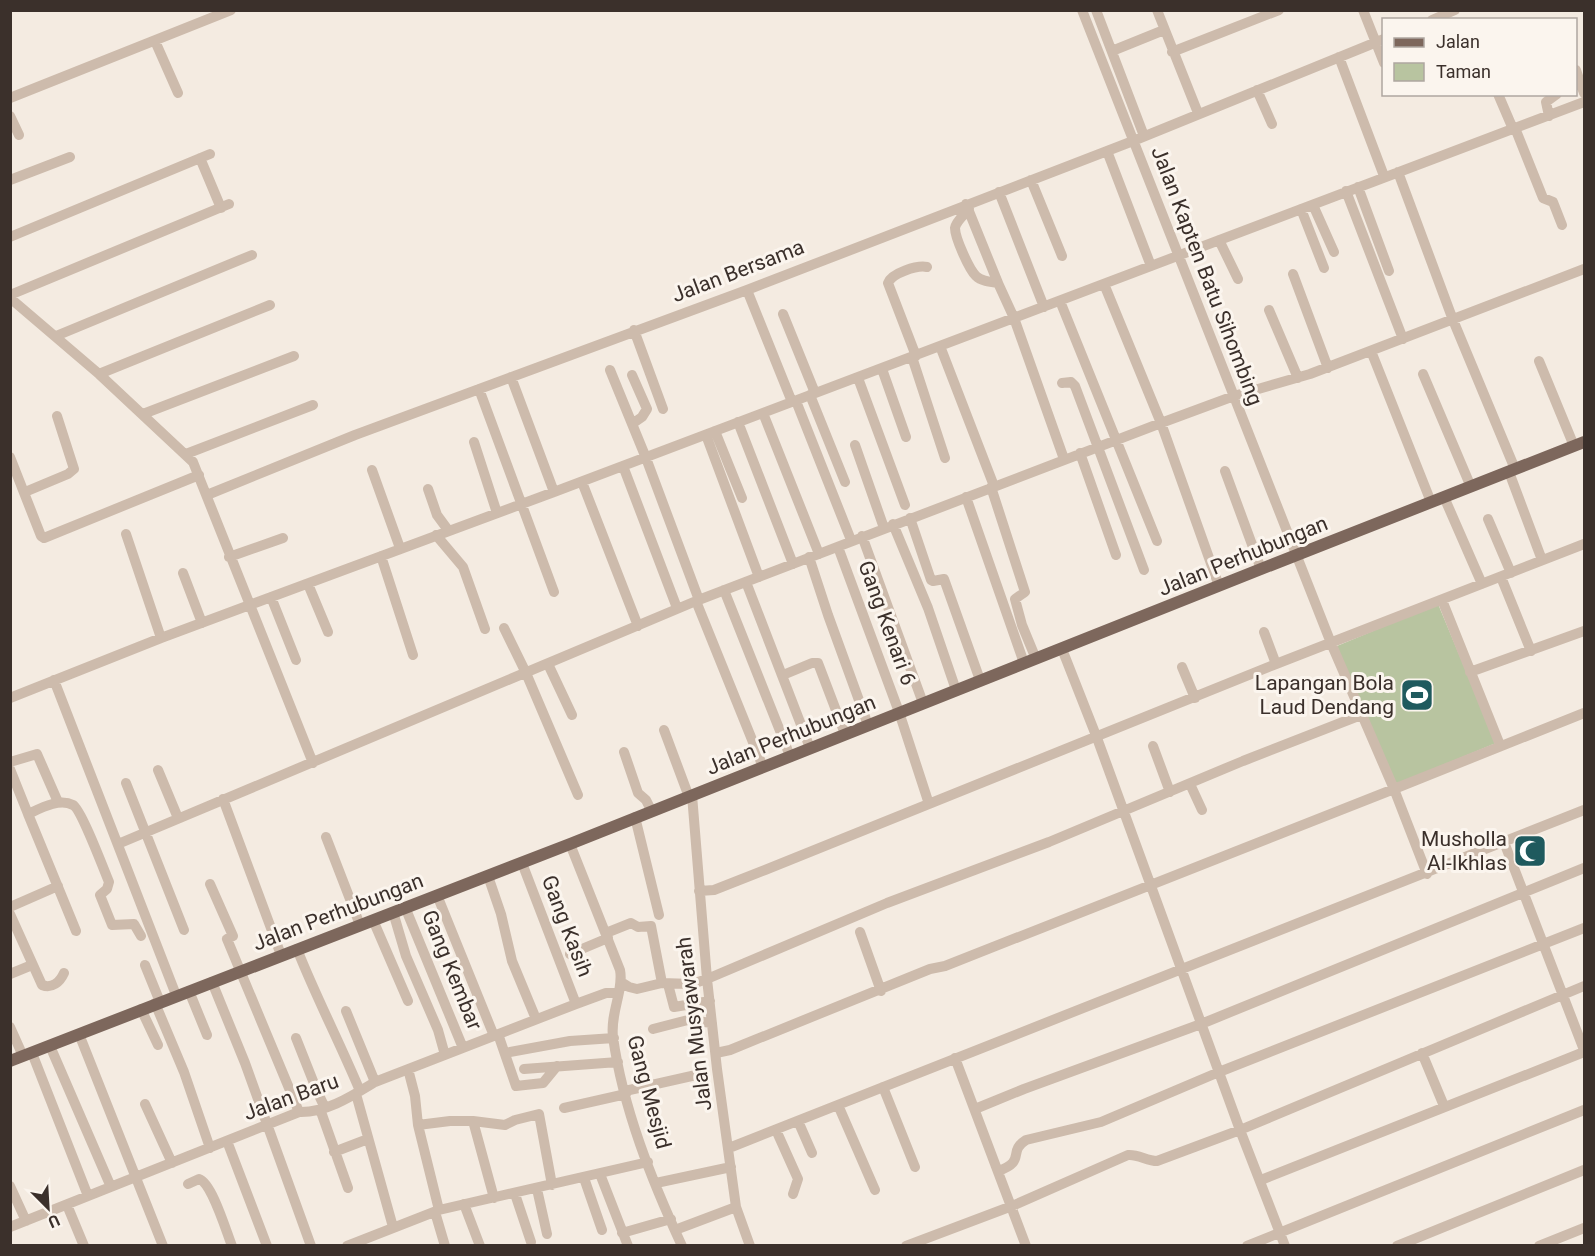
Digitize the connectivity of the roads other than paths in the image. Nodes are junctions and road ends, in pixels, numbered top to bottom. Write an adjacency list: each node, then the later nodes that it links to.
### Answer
1 (231, 10): 11 (street)
2 (1082, 10): 29 (street, Jalan Kapten Batu Sihombing)
3 (1096, 10): 12 (street)
4 (1157, 10): 9 (street)
5 (1279, 10): 13 (street)
6 (1363, 10): 10 (street)
7 (1457, 10): 8 (street)
8 (1437, 18)
9 (1164, 30): 12 (street); 13 (street)
10 (1379, 40): 14 (street, Jalan Bersama); 15 (street)
11 (155, 41): 17 (street); 20 (street)
12 (1112, 51): 28 (street)
13 (1172, 52): 22 (street)
14 (1339, 57): 16 (street, Jalan Bersama); 33 (street)
15 (1382, 57)
16 (1257, 90): 22 (street, Jalan Bersama); 25 (street)
17 (178, 93)
18 (1499, 96): 26 (street)
19 (1554, 96): 24 (street)
20 (10, 98)
21 (1584, 102): 24 (street)
22 (1198, 113): 28 (street, Jalan Bersama)
23 (10, 116): 27 (street)
24 (1549, 116): 26 (street)
25 (1272, 124)
26 (1514, 129): 32 (street); 42 (street)
27 (19, 135)
28 (1144, 136): 29 (street, Jalan Bersama)
29 (1133, 141): 30 (street, Jalan Bersama); 47 (street, Jalan Kapten Batu Sihombing)
30 (1107, 151): 35 (street, Jalan Bersama); 49 (street)
31 (70, 157): 34 (street)
32 (1398, 172): 33 (street); 66 (street)
33 (1384, 176): 36 (street)
34 (10, 180)
35 (1031, 180): 38 (street, Jalan Bersama); 48 (street)
36 (1358, 187): 37 (street); 53 (street)
37 (1346, 191): 39 (street); 69 (street)
38 (999, 192): 40 (street, Jalan Bersama); 62 (street)
39 (1312, 205): 41 (street); 45 (street)
40 (967, 206): 56 (street); 56 (street); 58 (street, Jalan Bersama)
41 (1301, 209): 44 (street); 51 (street)
42 (1562, 225)
43 (10, 237): 59 (street)
44 (1219, 240): 47 (street); 55 (street)
45 (1334, 252)
46 (252, 255): 68 (street)
47 (1178, 255): 49 (street); 87 (street, Jalan Kapten Batu Sihombing)
48 (1062, 256)
49 (1151, 266): 57 (street)
50 (927, 267): 73 (street)
51 (1324, 268)
52 (1584, 269): 66 (street)
53 (1389, 271)
54 (1293, 274): 75 (street)
55 (1238, 279)
56 (998, 283): 65 (street)
57 (1104, 284): 60 (street); 95 (street)
58 (747, 290): 67 (street, Jalan Bersama); 88 (street)
59 (10, 297): 68 (street)
60 (1060, 301): 62 (street); 99 (street)
61 (270, 305): 78 (street)
62 (1044, 307): 65 (street)
63 (1269, 310): 83 (street)
64 (783, 314): 86 (street)
65 (1014, 318): 70 (street); 109 (street)
66 (1453, 320): 69 (street); 113 (street)
67 (634, 330): 81 (street, Jalan Bersama); 90 (street)
68 (56, 336): 78 (street)
69 (1403, 339): 71 (street)
70 (940, 346): 73 (street); 117 (street)
71 (1371, 351): 75 (street); 126 (street)
72 (294, 356): 92 (street)
73 (914, 356): 76 (street); 108 (street)
74 (1539, 361): 101 (street)
75 (1328, 368): 83 (street)
76 (882, 369): 82 (street); 98 (street)
77 (610, 370): 96 (street)
78 (99, 374): 92 (street)
79 (1423, 374): 118 (street)
80 (632, 375): 96 (street)
81 (511, 376): 85 (street, Jalan Bersama); 121 (street)
82 (858, 378): 86 (street); 128 (street)
83 (1298, 378): 87 (street)
84 (1062, 383): 103 (street)
85 (479, 389): 122 (street, Jalan Bersama); 127 (street)
86 (813, 394): 88 (street); 116 (street)
87 (1234, 396): 95 (street); 143 (street, Jalan Kapten Batu Sihombing)
88 (794, 401): 91 (street); 136 (street)
89 (313, 405): 105 (street)
90 (663, 409)
91 (763, 413): 94 (street); 141 (street)
92 (143, 414): 105 (street)
93 (57, 416): 120 (street)
94 (738, 422): 97 (street); 147 (street)
95 (1161, 423): 99 (street); 156 (street)
96 (632, 424): 107 (street)
97 (710, 433): 107 (street); 125 (street); 152 (street)
98 (906, 436)
99 (1117, 439): 103 (street); 137 (street)
100 (474, 442): 129 (street)
101 (1579, 444): 113 (main road, Jalan Perhubungan)
102 (855, 445): 132 (street)
103 (1099, 446): 104 (street); 149 (street)
104 (1080, 453): 109 (street); 142 (street)
105 (186, 454): 114 (street)
106 (10, 457): 120 (street)
107 (646, 458): 110 (street); 160 (street)
108 (945, 458)
109 (1064, 459): 117 (street)
110 (623, 466): 115 (street); 163 (street)
111 (372, 470): 140 (street)
112 (1225, 471): 148 (street)
113 (1512, 471): 118 (main road, Jalan Perhubungan); 146 (street)
114 (199, 475): 120 (street); 122 (street)
115 (582, 482): 121 (street); 165 (street)
116 (845, 482)
117 (992, 486): 123 (street); 178 (street)
118 (1471, 487): 124 (main road, Jalan Perhubungan)
119 (428, 489): 133 (street)
120 (25, 492)
121 (554, 492): 127 (street)
122 (207, 495): 144 (street)
123 (966, 496): 130 (street); 178 (street)
124 (1444, 497): 126 (main road, Jalan Perhubungan); 155 (street)
125 (742, 498)
126 (1431, 502): 143 (main road, Jalan Perhubungan)
127 (521, 505): 129 (street); 158 (street)
128 (905, 505)
129 (497, 513): 133 (street)
130 (910, 518): 132 (street); 185 (street)
131 (1488, 519): 151 (street)
132 (888, 526): 136 (street); 186 (street)
133 (442, 532): 140 (street); 167 (street)
134 (126, 534): 171 (street)
135 (283, 538): 144 (street)
136 (856, 538): 139 (street); 189 (street)
137 (1157, 541)
138 (1584, 544): 146 (street)
139 (838, 547): 141 (street); 190 (street, Gang Kenari 6)
140 (400, 548): 145 (street)
141 (814, 555): 147 (street); 194 (street)
142 (1116, 555)
143 (1297, 555): 148 (main road, Jalan Perhubungan); 172 (street, Jalan Kapten Batu Sihombing)
144 (229, 556): 162 (street)
145 (381, 556): 154 (street); 175 (street)
146 (1542, 560): 151 (street)
147 (793, 564): 152 (street)
148 (1262, 569): 156 (main road, Jalan Perhubungan)
149 (1144, 570)
150 (183, 573): 164 (street)
151 (1506, 575): 155 (street); 174 (street)
152 (759, 577): 153 (street)
153 (746, 582): 157 (street); 183 (street)
154 (308, 584): 159 (street); 169 (street)
155 (1482, 584): 161 (street)
156 (1219, 586): 173 (main road, Jalan Perhubungan)
157 (724, 590): 160 (street); 202 (street)
158 (554, 592)
159 (271, 597): 162 (street); 176 (street)
160 (697, 600): 163 (street); 205 (street)
161 (1442, 600): 172 (street); 181 (street)
162 (250, 606): 164 (street); 204 (street)
163 (677, 608): 165 (street)
164 (202, 623): 171 (street)
165 (638, 626): 177 (street)
166 (504, 628): 182 (street)
167 (485, 629)
168 (1584, 631): 174 (street)
169 (328, 632)
170 (1264, 632): 179 (street)
171 (161, 638): 184 (street)
172 (1331, 643): 179 (street); 193 (street, Jalan Kapten Batu Sihombing)
173 (1062, 649): 178 (main road, Jalan Perhubungan); 197 (street)
174 (1531, 651): 181 (street)
175 (413, 655)
176 (296, 660)
177 (556, 660): 182 (street); 192 (street)
178 (1030, 661): 185 (main road, Jalan Perhubungan)
179 (1276, 664): 188 (street)
180 (1182, 667): 188 (street)
181 (1470, 672): 198 (street)
182 (526, 673): 204 (street); 212 (street)
183 (783, 675): 196 (street); 200 (street)
184 (54, 680): 187 (street); 227 (street)
185 (980, 680): 186 (main road, Jalan Perhubungan)
186 (956, 690): 189 (main road, Jalan Perhubungan)
187 (10, 698)
188 (1195, 698): 197 (street)
189 (923, 703): 190 (main road, Jalan Perhubungan)
190 (899, 712): 194 (main road, Jalan Perhubungan); 216 (street, Gang Kenari 6)
191 (1584, 713): 198 (street)
192 (572, 715)
193 (1361, 715): 209 (street); 210 (street, Jalan Kapten Batu Sihombing)
194 (868, 725): 196 (main road, Jalan Perhubungan)
195 (663, 730): 213 (street, Jalan Musyawarah)
196 (845, 734): 200 (main road, Jalan Perhubungan)
197 (1097, 738): 216 (street); 220 (street)
198 (1500, 745): 210 (street)
199 (1152, 746): 211 (street)
200 (810, 748): 202 (main road, Jalan Perhubungan)
201 (624, 752): 217 (street)
202 (790, 756): 205 (main road, Jalan Perhubungan)
203 (10, 762): 215 (street)
204 (313, 763): 214 (street)
205 (763, 767): 213 (main road, Jalan Perhubungan)
206 (10, 769): 221 (street)
207 (158, 770): 223 (street)
208 (126, 783): 224 (street)
209 (1190, 784): 211 (street); 218 (street)
210 (1394, 789): 231 (street, Jalan Kapten Batu Sihombing); 235 (street)
211 (1170, 792): 220 (street)
212 (578, 795)
213 (690, 796): 217 (main road, Jalan Perhubungan); 236 (street, Jalan Musyawarah)
214 (224, 799): 223 (street); 254 (street)
215 (58, 802): 221 (street); 249 (street)
216 (929, 804): 236 (street)
217 (651, 810): 222 (main road, Jalan Perhubungan)
218 (1202, 810)
219 (1584, 810): 226 (street)
220 (1123, 812): 235 (street); 261 (street)
221 (28, 814): 234 (street)
222 (635, 817): 228 (main road, Jalan Perhubungan); 242 (street)
223 (178, 818): 224 (street)
224 (146, 834): 227 (street); 246 (street)
225 (326, 837): 244 (street)
226 (1504, 842): 231 (street); 237 (street)
227 (118, 844): 269 (street)
228 (570, 844): 229 (main road, Jalan Perhubungan); 250 (street, Gang Mesjid)
229 (522, 863): 232 (main road, Jalan Perhubungan); 274 (street, Gang Kasih)
230 (1584, 868): 237 (street)
231 (1427, 874): 257 (street)
232 (488, 876): 238 (main road, Jalan Perhubungan); 277 (street)
233 (210, 884): 258 (street)
234 (58, 886): 239 (street); 247 (street)
235 (1150, 886): 257 (street); 267 (street)
236 (699, 891): 261 (street, Jalan Musyawarah)
237 (1524, 892): 251 (street); 279 (street)
238 (437, 894): 240 (main road, Jalan Perhubungan); 284 (street)
239 (10, 907)
240 (399, 909): 243 (main road, Jalan Perhubungan); 289 (street, Gang Kembar); 295 (street)
241 (10, 914): 256 (street)
242 (659, 915)
243 (373, 920): 244 (main road, Jalan Perhubungan); 271 (street)
244 (360, 925): 252 (main road, Jalan Perhubungan)
245 (1584, 928): 251 (street)
246 (184, 930)
247 (76, 931)
248 (860, 932): 267 (street)
249 (141, 936)
250 (607, 936): 253 (street); 262 (street, Gang Mesjid); 264 (street)
251 (1544, 943): 270 (street); 302 (street)
252 (297, 949): 254 (main road, Jalan Perhubungan); 307 (street)
253 (570, 954)
254 (281, 955): 258 (main road, Jalan Perhubungan)
255 (145, 964): 273 (street)
256 (32, 965): 259 (street); 260 (street)
257 (1180, 969): 279 (street); 296 (street)
258 (241, 970): 263 (main road, Jalan Perhubungan); 315 (street)
259 (64, 973)
260 (10, 974)
261 (707, 979): 264 (street); 272 (street, Jalan Musyawarah)
262 (621, 981): 264 (street); 268 (street, Gang Mesjid)
263 (212, 982): 266 (main road, Jalan Perhubungan); 318 (street)
264 (665, 984): 272 (street)
265 (1584, 986): 270 (street)
266 (189, 991): 269 (main road, Jalan Perhubungan); 283 (street)
267 (881, 991): 292 (street)
268 (618, 993): 274 (street, Jalan Baru); 286 (street, Gang Mesjid)
269 (176, 995): 273 (main road, Jalan Perhubungan)
270 (1563, 995): 290 (street); 293 (street)
271 (408, 1001)
272 (710, 1001): 278 (street, Jalan Musyawarah)
273 (157, 1003): 275 (main road, Jalan Perhubungan); 324 (street)
274 (576, 1004): 277 (street, Jalan Baru)
275 (141, 1009): 282 (main road, Jalan Perhubungan); 287 (street)
276 (346, 1011): 304 (street)
277 (536, 1019): 284 (street, Jalan Baru)
278 (712, 1023): 281 (street); 292 (street, Jalan Musyawarah)
279 (1200, 1024): 302 (street); 313 (street)
280 (10, 1027): 294 (street)
281 (652, 1029)
282 (79, 1034): 288 (main road, Jalan Perhubungan); 335 (street)
283 (207, 1035)
284 (496, 1035): 289 (street, Jalan Baru); 291 (street)
285 (296, 1038): 312 (street)
286 (614, 1038): 291 (street); 298 (street, Gang Mesjid)
287 (158, 1045)
288 (50, 1046): 294 (main road, Jalan Perhubungan); 342 (street)
289 (463, 1048): 295 (street, Jalan Baru)
290 (1584, 1051): 310 (street)
291 (505, 1053): 299 (street)
292 (716, 1053): 325 (street, Jalan Musyawarah)
293 (1422, 1053): 310 (street); 321 (street)
294 (27, 1054): 297 (main road, Jalan Perhubungan); 348 (street)
295 (445, 1055): 300 (street, Jalan Baru)
296 (955, 1058): 305 (street); 313 (street)
297 (10, 1061)
298 (618, 1062): 299 (street); 306 (street, Gang Mesjid)
299 (557, 1066): 301 (street)
300 (408, 1069): 304 (street, Jalan Baru); 319 (street)
301 (524, 1069)
302 (1219, 1072): 321 (street); 333 (street)
303 (705, 1073): 306 (street)
304 (375, 1082): 307 (street, Jalan Baru)
305 (884, 1087): 309 (street); 331 (street)
306 (625, 1092): 311 (street); 328 (street, Gang Mesjid)
307 (358, 1093): 312 (street, Jalan Baru); 322 (street)
308 (145, 1104): 329 (street)
309 (838, 1105): 317 (street); 345 (street)
310 (1444, 1106): 337 (street)
311 (564, 1108)
312 (322, 1109): 315 (street, Jalan Baru); 326 (street)
313 (975, 1109): 333 (street)
314 (1584, 1110): 362 (street)
315 (299, 1112): 318 (street, Jalan Baru)
316 (473, 1121): 319 (street); 340 (street); 349 (street)
317 (798, 1121): 320 (street); 327 (street)
318 (268, 1125): 323 (street, Jalan Baru); 369 (street)
319 (418, 1125): 354 (street)
320 (776, 1130): 325 (street); 347 (street)
321 (1240, 1130): 337 (street); 352 (street)
322 (368, 1140): 326 (street); 358 (street)
323 (227, 1141): 324 (street, Jalan Baru); 368 (street)
324 (210, 1148): 329 (street, Jalan Baru)
325 (729, 1148): 330 (street, Jalan Musyawarah)
326 (334, 1152): 343 (street)
327 (812, 1153)
328 (648, 1162): 334 (street); 338 (street, Gang Mesjid)
329 (172, 1163): 335 (street, Jalan Baru)
330 (731, 1167): 338 (street); 353 (street, Jalan Musyawarah)
331 (915, 1167)
332 (1584, 1170): 380 (street)
333 (998, 1171): 352 (street)
334 (600, 1174): 336 (street); 361 (street)
335 (137, 1177): 342 (street, Jalan Baru); 366 (street)
336 (584, 1178): 340 (street); 360 (street)
337 (1261, 1180): 362 (street)
338 (656, 1183): 356 (street, Gang Mesjid)
339 (188, 1184): 367 (street)
340 (552, 1185): 344 (street)
341 (10, 1186): 355 (street)
342 (111, 1187): 348 (street, Jalan Baru)
343 (348, 1188)
344 (537, 1188): 346 (street); 363 (street)
345 (875, 1190)
346 (515, 1194): 349 (street); 364 (street)
347 (793, 1194)
348 (88, 1196): 351 (street, Jalan Baru)
349 (494, 1198): 350 (street)
350 (464, 1204): 354 (street); 372 (street)
351 (67, 1205): 355 (street, Jalan Baru); 365 (street)
352 (1012, 1206): 376 (street); 377 (street)
353 (736, 1207): 356 (street); 375 (street, Jalan Musyawarah)
354 (437, 1211): 358 (street); 371 (street)
355 (26, 1221): 357 (street, Jalan Baru)
356 (673, 1225): 361 (street); 374 (street, Gang Mesjid)
357 (10, 1227)
358 (393, 1227): 370 (street)
359 (1584, 1228): 381 (street)
360 (602, 1230)
361 (622, 1233): 373 (street)
362 (1280, 1233): 378 (street); 379 (street)
363 (547, 1234)
364 (531, 1242)
365 (84, 1245)
366 (163, 1245)
367 (232, 1245)
368 (267, 1245)
369 (311, 1245)
370 (346, 1245)
371 (445, 1245)
372 (480, 1245)
373 (628, 1245)
374 (682, 1245)
375 (750, 1245)
376 (906, 1245)
377 (1026, 1245)
378 (1247, 1245)
379 (1285, 1245)
380 (1397, 1245)
381 (1539, 1245)

